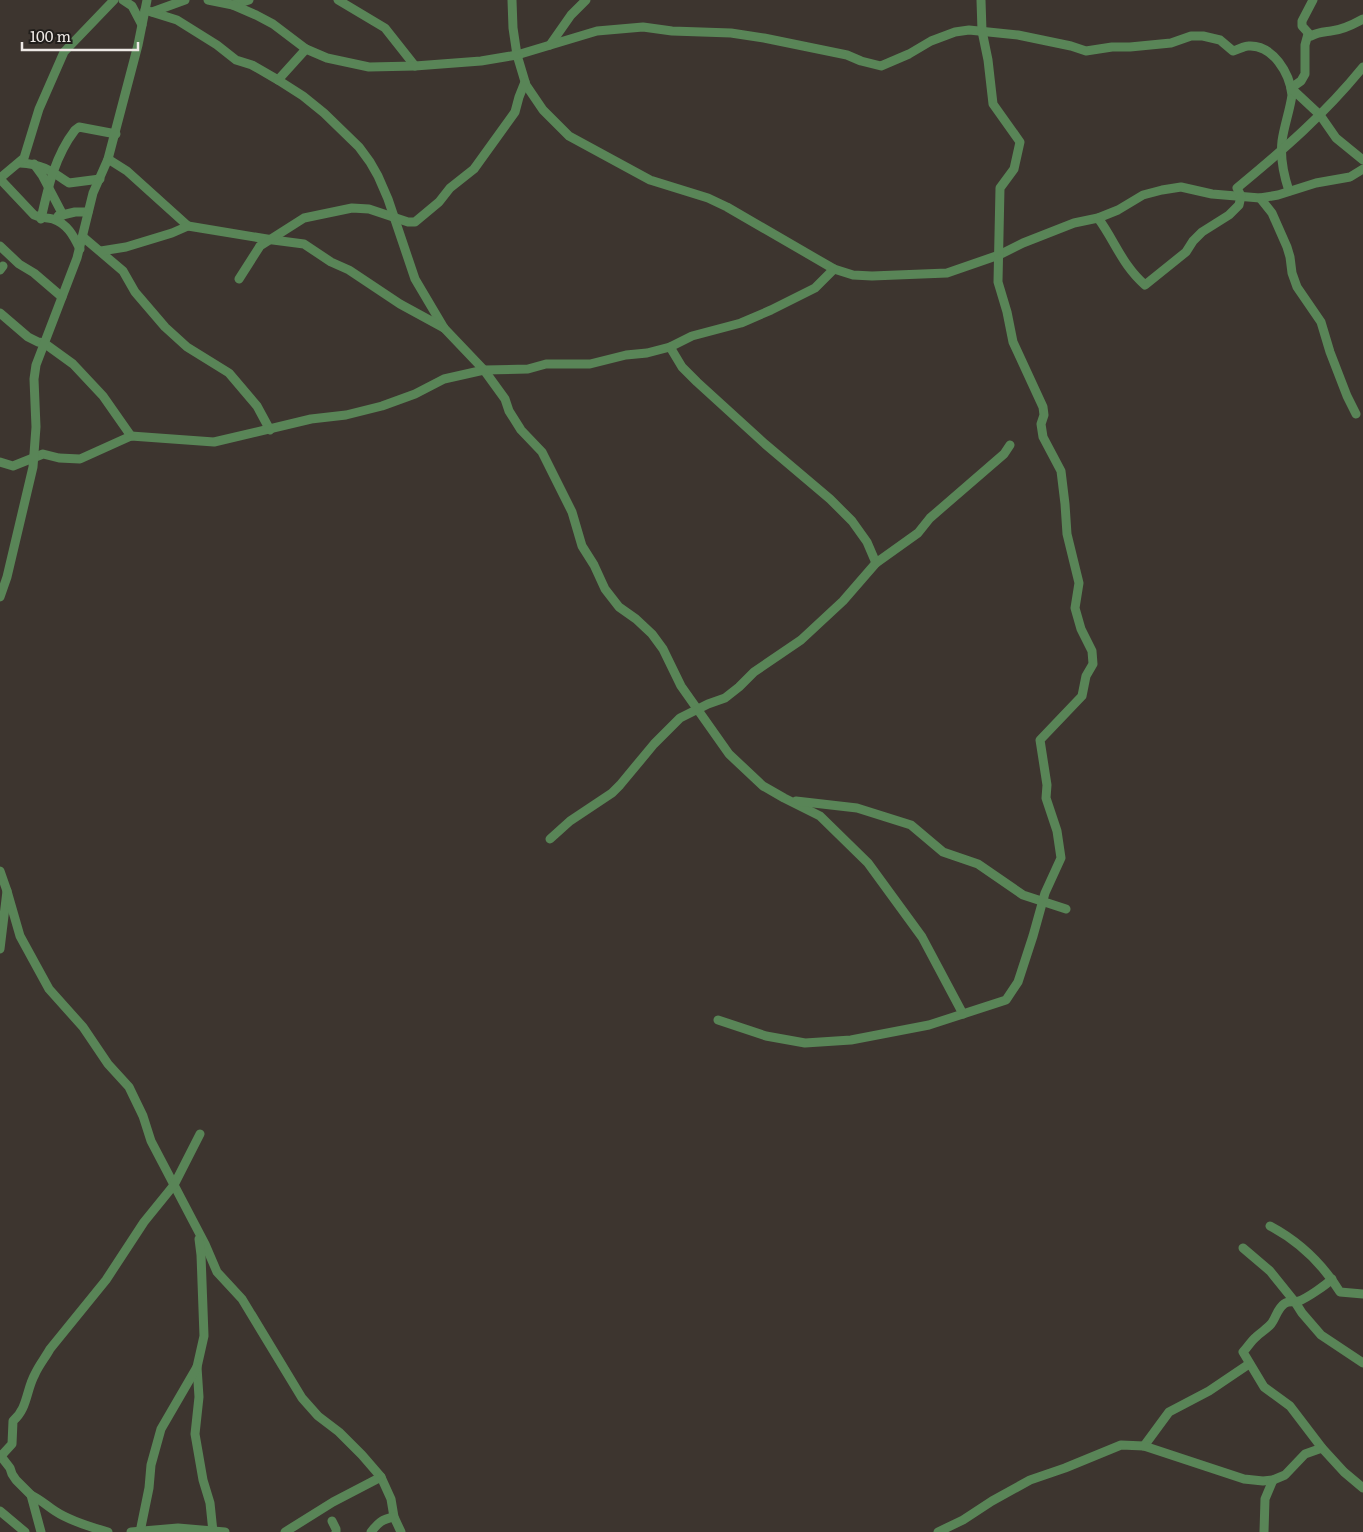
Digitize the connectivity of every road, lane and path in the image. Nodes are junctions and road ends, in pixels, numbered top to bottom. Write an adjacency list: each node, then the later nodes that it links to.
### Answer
1 (114, 0): 28 (street)
2 (122, 0): 15 (street)
3 (147, 0): 13 (street)
4 (184, 0): 13 (street)
5 (208, 0): 12 (street)
6 (249, 0): 12 (street)
7 (338, 0): 21 (street)
8 (512, 0): 20 (street)
9 (586, 0): 18 (street)
10 (981, 0): 16 (street)
11 (1313, 0): 17 (street)
12 (233, 6): 19 (street)
13 (149, 11): 15 (street); 23 (street)
14 (1363, 19): 17 (street)
15 (142, 25): 27 (street)
16 (982, 31): 18 (street); 25 (street); 53 (street)
17 (1308, 34): 25 (street)
18 (550, 45): 20 (street)
19 (306, 49): 21 (street); 23 (street)
20 (517, 54): 21 (street); 24 (street)
21 (415, 66)
22 (1363, 67): 26 (street)
23 (278, 80): 44 (street)
24 (525, 82): 44 (street); 54 (street)
25 (1291, 88): 26 (street); 29 (street)
26 (1320, 115): 29 (street); 31 (street)
27 (116, 134): 30 (street); 35 (street)
28 (26, 151): 32 (street); 33 (street)
29 (1282, 152): 39 (street); 40 (street)
30 (108, 159): 37 (street); 47 (street)
31 (1363, 160)
32 (20, 163): 33 (street); 36 (street)
33 (34, 164): 35 (street); 38 (street)
34 (1363, 169): 39 (street)
35 (52, 171): 37 (street); 38 (street)
36 (0, 179): 46 (street)
37 (100, 179): 42 (street)
38 (49, 188): 43 (street); 46 (street)
39 (1289, 192): 41 (street)
40 (1241, 196): 41 (street); 45 (street); 45 (street)
41 (1260, 198): 62 (street)
42 (88, 212): 43 (street); 48 (street)
43 (63, 215): 46 (street)
44 (395, 218): 49 (street); 58 (street)
45 (1098, 218): 53 (street)
46 (46, 219): 51 (street)
47 (188, 226): 49 (street); 52 (street)
48 (83, 237): 51 (street); 52 (street)
49 (268, 240): 55 (street); 58 (street)
50 (0, 246): 56 (street)
51 (80, 249): 56 (street)
52 (101, 251): 63 (street)
53 (999, 255): 54 (street); 77 (street)
54 (834, 269): 60 (street)
55 (239, 279)
56 (62, 297): 59 (street)
57 (0, 313): 59 (street)
58 (444, 328): 61 (street)
59 (44, 343): 64 (street); 66 (street)
60 (670, 347): 61 (street); 68 (street)
61 (484, 370): 63 (street); 72 (street)
62 (1356, 414)
63 (270, 430): 64 (street)
64 (131, 436): 66 (street)
65 (1010, 445): 68 (street)
66 (34, 457): 67 (street); 70 (street)
67 (0, 462)
68 (876, 563): 72 (street)
69 (0, 574): 70 (street)
70 (4, 585): 71 (street)
71 (0, 597)
72 (698, 709): 73 (street); 74 (street)
73 (789, 801): 77 (street); 80 (street)
74 (550, 839)
75 (0, 871): 76 (street)
76 (7, 891): 79 (street); 83 (street)
77 (1043, 901): 78 (street); 80 (street)
78 (1066, 909)
79 (0, 949)
80 (963, 1014): 81 (street)
81 (718, 1020)
82 (200, 1134): 83 (street)
83 (174, 1186): 85 (street); 95 (street)
84 (1270, 1226): 87 (street)
85 (197, 1229): 92 (street); 96 (street)
86 (1243, 1248): 89 (street)
87 (1332, 1279): 88 (street); 89 (street)
88 (1363, 1294)
89 (1295, 1302): 90 (street); 91 (street)
90 (1363, 1363)
91 (1250, 1364): 93 (street); 94 (street)
92 (197, 1367): 103 (street); 107 (street)
93 (1144, 1446): 97 (street); 113 (street)
94 (1322, 1448): 97 (street); 98 (street)
95 (0, 1455): 99 (street)
96 (381, 1477): 101 (street); 109 (street)
97 (1273, 1480): 114 (street)
98 (1363, 1488)
99 (31, 1495): 105 (street); 106 (street)
100 (0, 1511): 104 (street)
101 (394, 1517): 111 (street); 112 (street)
102 (332, 1521): 110 (street)
103 (212, 1531): 107 (street); 108 (street)
104 (24, 1532)
105 (41, 1532)
106 (108, 1532)
107 (137, 1532)
108 (224, 1532)
109 (286, 1532)
110 (336, 1532)
111 (371, 1532)
112 (401, 1532)
113 (938, 1532)
114 (1264, 1532)

